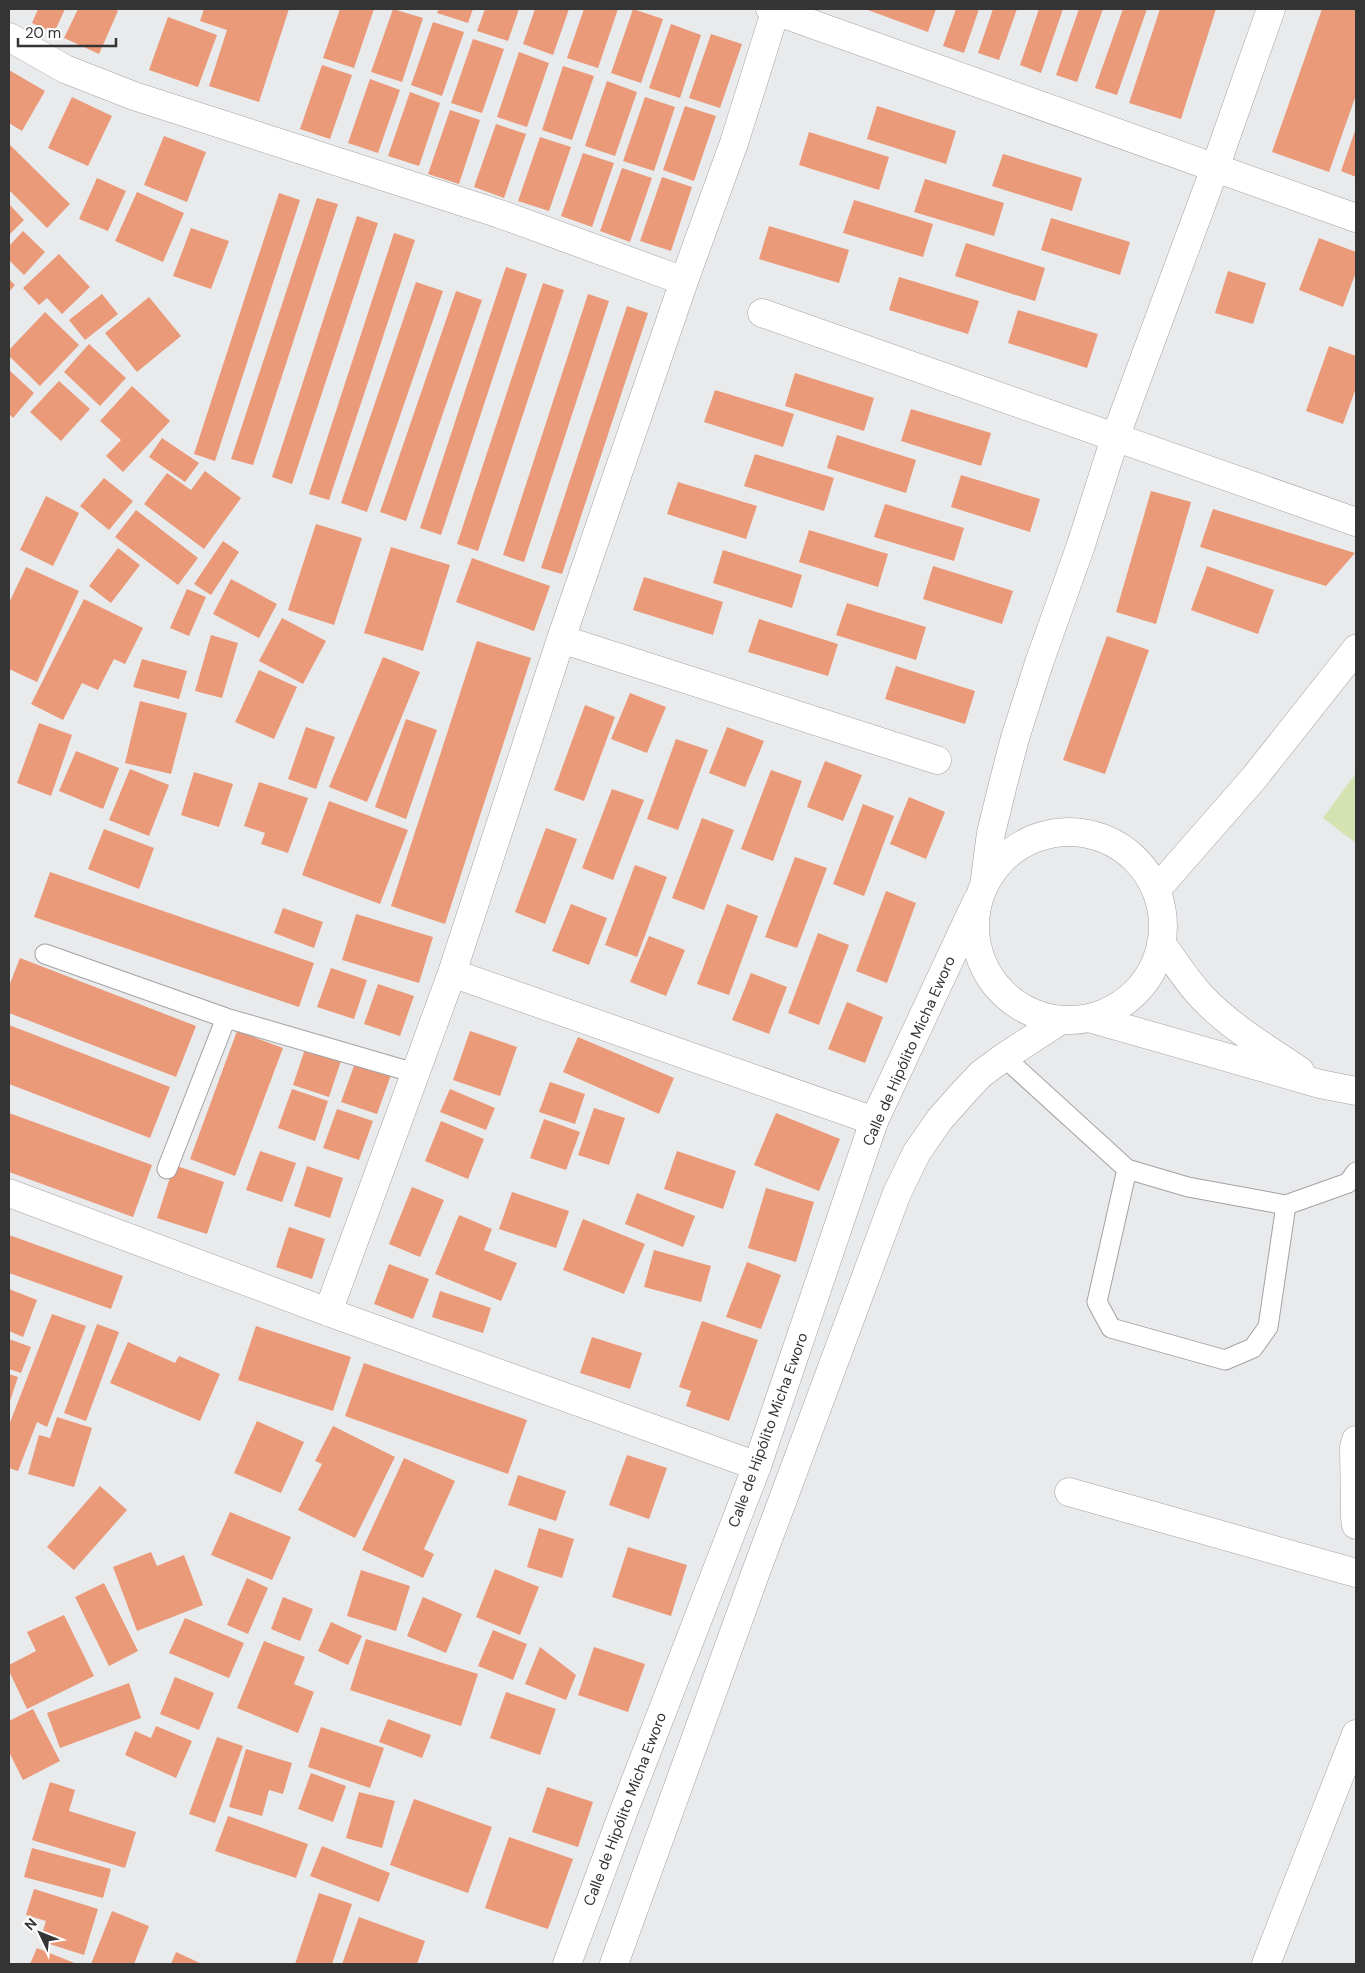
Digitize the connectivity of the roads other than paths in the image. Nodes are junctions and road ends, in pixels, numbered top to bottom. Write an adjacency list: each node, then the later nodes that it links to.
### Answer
1 (774, 9): 4 (street); 6 (street)
2 (1271, 9): 4 (street)
3 (9, 37): 6 (street)
4 (1215, 168): 5 (street); 8 (street)
5 (1356, 218)
6 (684, 281): 10 (street)
7 (762, 313): 8 (street)
8 (1115, 438): 9 (street); 14 (street)
9 (1356, 522)
10 (562, 639): 12 (street); 17 (street)
11 (1356, 649): 13 (street)
12 (937, 760)
13 (1156, 890): 14 (street); 15 (street)
14 (981, 893): 20 (street); 25 (street, Calle de Hipólito Micha Eworo)
15 (1161, 943): 19 (street); 23 (street)
16 (45, 954): 18 (lane)
17 (452, 973): 22 (street); 25 (street)
18 (226, 1018): 22 (lane); 26 (lane)
19 (1089, 1018): 20 (street); 23 (street)
20 (1061, 1020): 21 (street)
21 (1004, 1057): 27 (lane); 39 (street)
22 (415, 1074): 31 (street)
23 (1320, 1084): 24 (street)
24 (1356, 1091)
25 (874, 1121): 33 (street, Calle de Hipólito Micha Eworo)
26 (167, 1169)
27 (1127, 1169): 30 (lane); 30 (lane)
28 (1356, 1172): 30 (lane)
29 (9, 1193): 31 (street)
30 (1286, 1205)
31 (328, 1312): 33 (street)
32 (1356, 1440): 35 (street)
33 (757, 1466): 38 (street, Calle de Hipólito Micha Eworo)
34 (1069, 1492): 36 (street)
35 (1356, 1525)
36 (1356, 1573)
37 (1356, 1734): 40 (street)
38 (567, 1964)
39 (614, 1964)
40 (1266, 1964)

